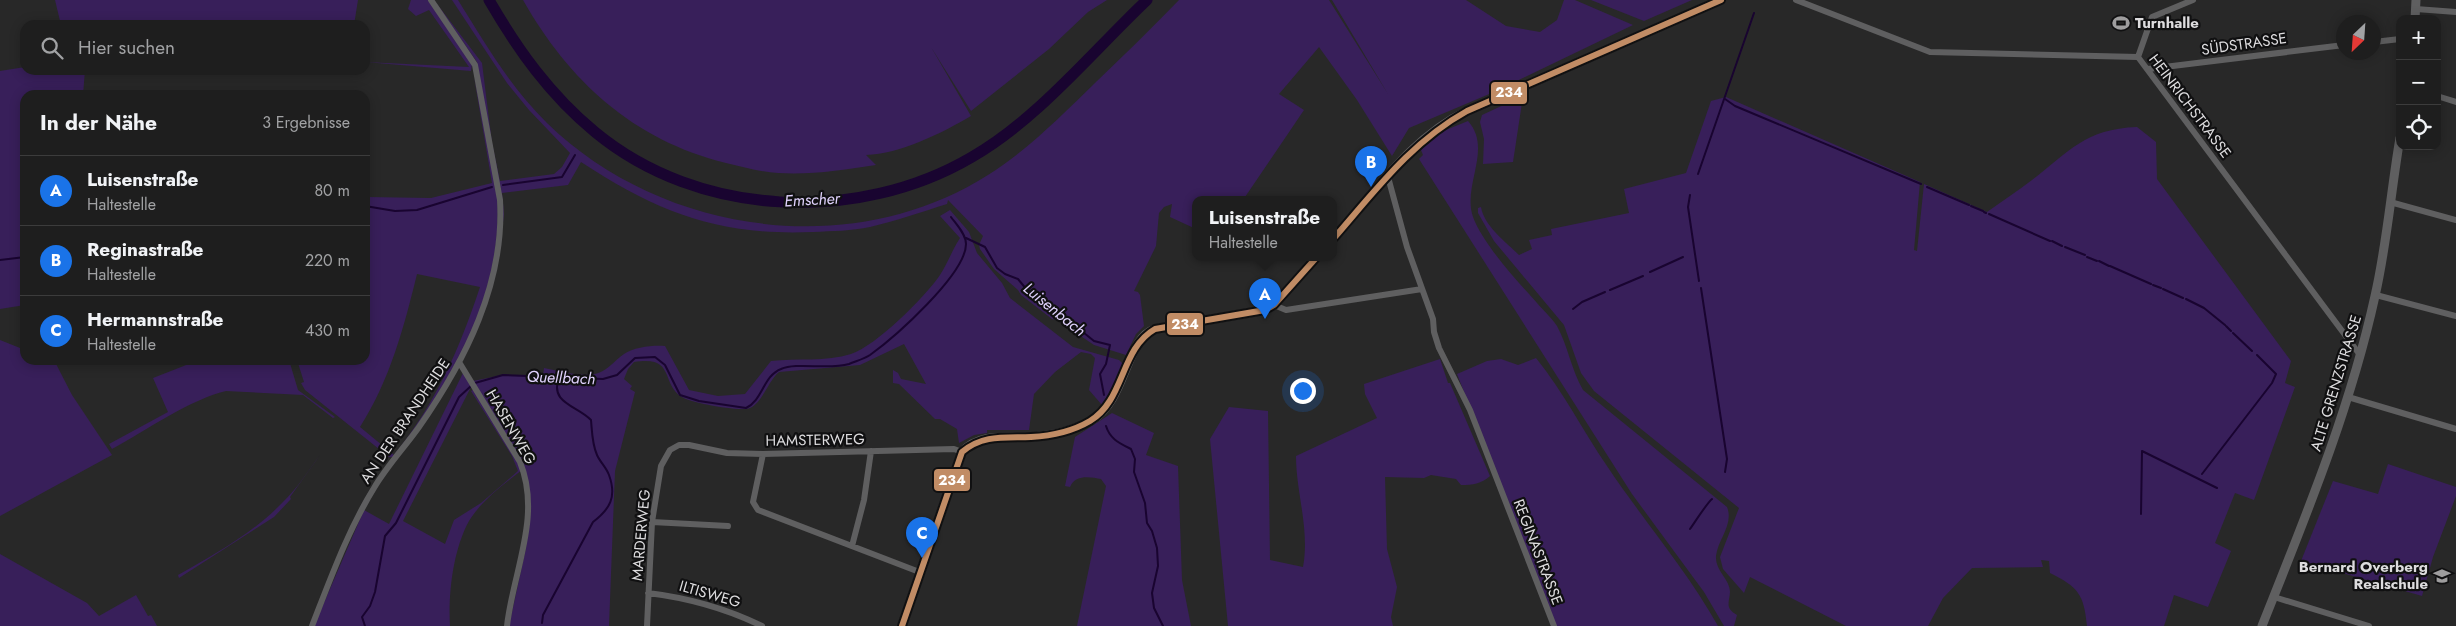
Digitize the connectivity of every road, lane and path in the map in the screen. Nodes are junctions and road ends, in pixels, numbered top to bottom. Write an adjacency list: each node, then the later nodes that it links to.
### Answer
1 (431, 0): 25 (street, AN DER BRANDHEIDE)
2 (1721, 0): 15 (main road)
3 (1796, 0): 10 (street, HEINRICHSTRASSE)
4 (2193, 0): 10 (street)
5 (2416, 9): 6 (street)
6 (2456, 12)
7 (2396, 39): 8 (street)
8 (2381, 41)
9 (2336, 46): 11 (street, SÜDSTRASSE)
10 (2138, 57): 11 (street, HEINRICHSTRASSE)
11 (2148, 69): 24 (street, HEINRICHSTRASSE)
12 (2441, 97): 13 (street)
13 (2456, 102)
14 (2398, 150): 16 (main road, ALTE GRENZSTRASSE)
15 (1388, 177): 18 (main road); 20 (street, REGINASTRASSE)
16 (2390, 202): 17 (street); 21 (main road, ALTE GRENZSTRASSE)
17 (2456, 220)
18 (1337, 235)
19 (1313, 261): 22 (main road)
20 (1422, 289): 22 (street); 43 (street, REGINASTRASSE)
21 (2376, 295): 23 (street); 24 (main road, ALTE GRENZSTRASSE)
22 (1274, 305): 30 (main road)
23 (2456, 316)
24 (2360, 356): 26 (main road, ALTE GRENZSTRASSE)
25 (459, 362): 38 (street, AN DER BRANDHEIDE); 39 (street, HASENWEG)
26 (2348, 397): 27 (street); 37 (main road, ALTE GRENZSTRASSE)
27 (2456, 430)
28 (670, 450): 31 (street, HAMSTERWEG); 32 (street, MARDERWEG)
29 (871, 452): 30 (street, HAMSTERWEG); 31 (street, HAMSTERWEG); 34 (street)
30 (962, 452): 35 (main road)
31 (763, 454): 34 (street)
32 (652, 522): 33 (street); 36 (street, MARDERWEG)
33 (728, 526)
34 (852, 546): 35 (street)
35 (922, 574): 42 (main road)
36 (648, 593): 40 (street, MARDERWEG); 41 (street, ILTISWEG)
37 (2274, 596): 44 (main road, ALTE GRENZSTRASSE); 45 (street)
38 (312, 626)
39 (507, 626)
40 (647, 626)
41 (762, 626)
42 (902, 626)
43 (1554, 626)
44 (2262, 626)
45 (2369, 626)

